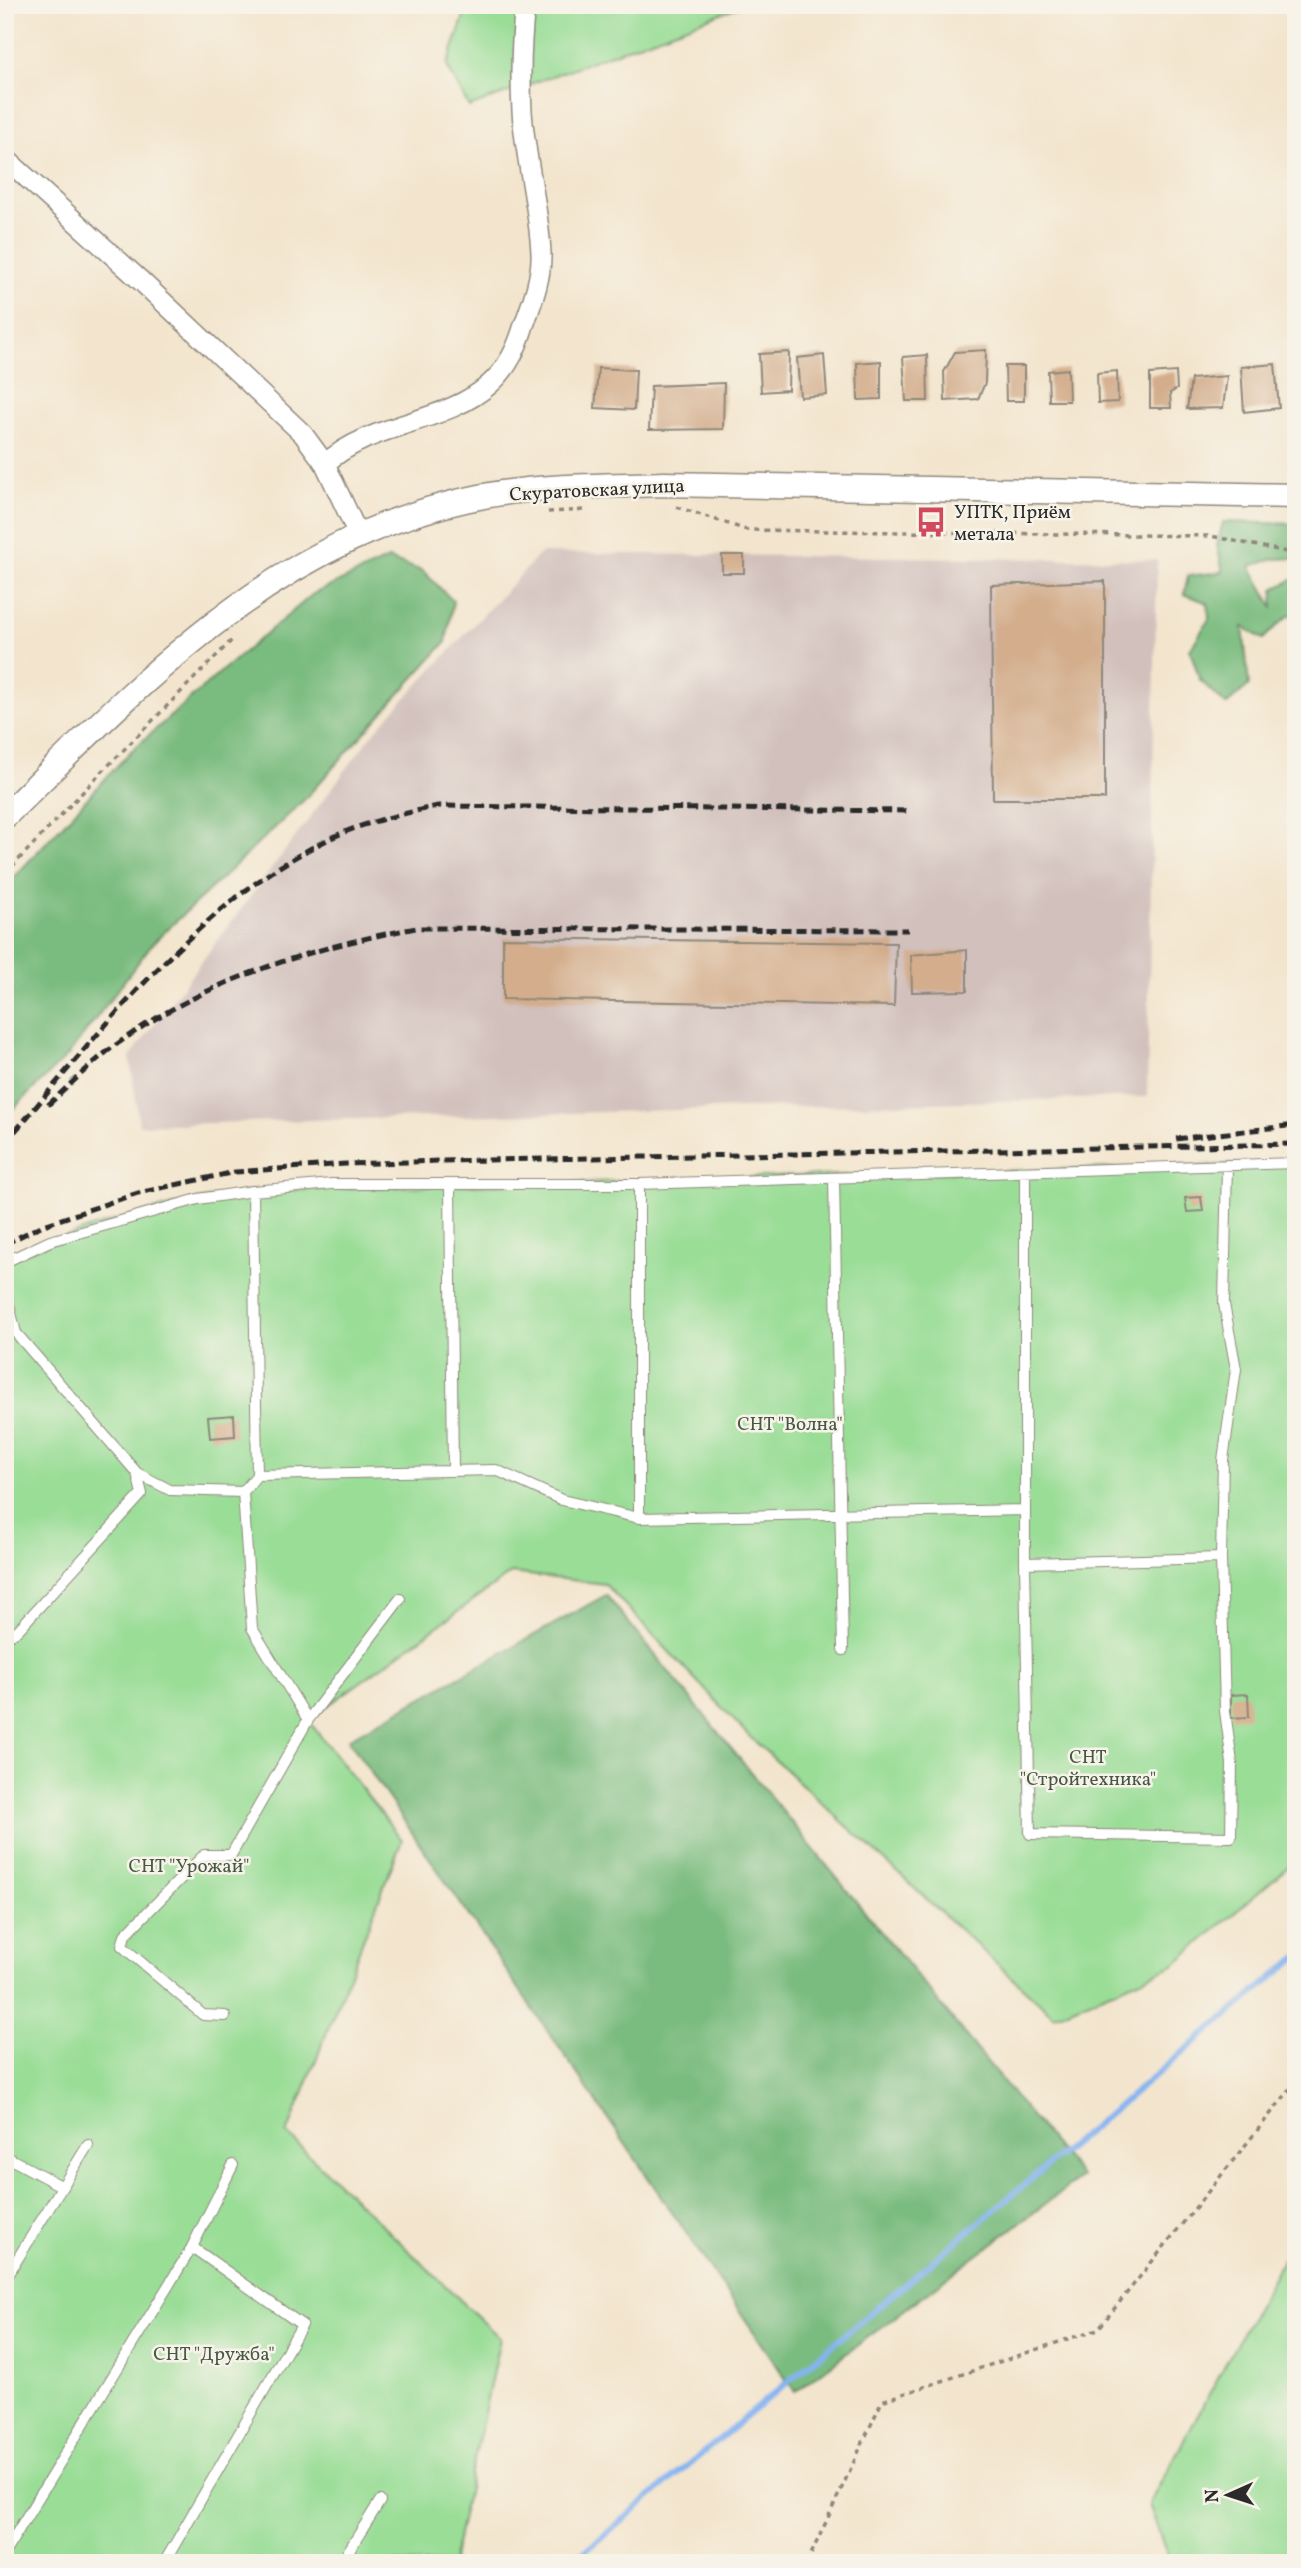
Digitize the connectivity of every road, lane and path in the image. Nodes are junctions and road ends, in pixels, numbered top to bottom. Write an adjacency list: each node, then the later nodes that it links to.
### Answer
1 (525, 5): 3 (street)
2 (5, 158): 3 (street)
3 (325, 464): 8 (street)
4 (1296, 496): 8 (street, Скуратовская улица)
5 (672, 506): 9 (path)
6 (593, 510): 7 (path)
7 (540, 513)
8 (358, 534): 11 (street, Скуратовская улица)
9 (1296, 554)
10 (234, 639): 12 (path)
11 (5, 816)
12 (5, 874)
13 (1296, 1163): 14 (lane)
14 (1227, 1165): 15 (lane); 29 (lane)
15 (1025, 1172): 16 (lane); 26 (lane)
16 (834, 1178): 17 (lane); 27 (lane)
17 (639, 1184): 18 (lane); 28 (lane)
18 (450, 1185): 19 (lane); 22 (lane)
19 (253, 1191): 20 (lane); 24 (lane)
20 (5, 1262)
21 (5, 1289): 23 (lane)
22 (453, 1471): 24 (lane); 28 (lane)
23 (137, 1473): 25 (lane); 32 (lane)
24 (257, 1475): 25 (lane)
25 (243, 1492): 34 (lane)
26 (1025, 1510): 27 (lane); 30 (lane)
27 (841, 1515): 28 (lane); 33 (lane)
28 (639, 1518)
29 (1221, 1558): 30 (lane); 30 (lane)
30 (1025, 1563)
31 (400, 1599): 34 (lane)
32 (5, 1638)
33 (844, 1650)
34 (308, 1720): 35 (lane)
35 (225, 2016)
36 (1296, 2082): 47 (path)
37 (88, 2145): 40 (lane)
38 (5, 2157): 40 (lane)
39 (233, 2165): 41 (lane)
40 (61, 2186): 42 (lane)
41 (192, 2247): 44 (lane); 45 (lane)
42 (5, 2279)
43 (380, 2501): 46 (lane)
44 (5, 2552)
45 (164, 2563)
46 (341, 2563)
47 (807, 2563)

